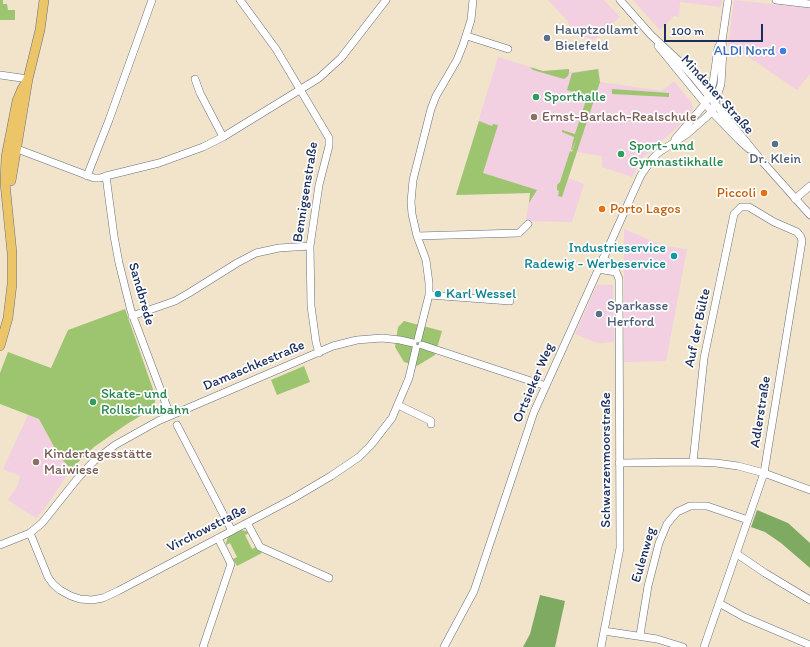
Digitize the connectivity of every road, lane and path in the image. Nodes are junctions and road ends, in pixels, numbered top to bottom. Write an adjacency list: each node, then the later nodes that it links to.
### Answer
1 (44, 0): 16 (main road)
2 (152, 0): 26 (street)
3 (240, 0): 17 (street, Bennigsenstraße)
4 (386, 0): 17 (street)
5 (473, 0): 11 (street, Virchowstraße)
6 (620, 0): 10 (street, Mindener Straße)
7 (728, 0): 12 (street)
8 (776, 0): 9 (street)
9 (810, 4)
10 (642, 25): 18 (street, Mindener Straße); 19 (street, Mindener Straße)
11 (466, 36): 13 (street); 33 (street, Virchowstraße)
12 (722, 41): 18 (street, Ortsieker Weg); 20 (street, Ortsieker Weg)
13 (508, 49)
14 (0, 75): 16 (street)
15 (195, 78): 22 (street)
16 (28, 79): 24 (main road)
17 (301, 90): 22 (street); 34 (street, Bennigsenstraße)
18 (708, 96): 19 (street, Ortsieker Weg); 20 (street, Mindener Straße)
19 (705, 104): 21 (street, Mindener Straße); 23 (street, Ortsieker Weg)
20 (715, 104): 21 (street, Ortsieker Weg); 25 (street, Mindener Straße)
21 (712, 112): 23 (street, Ortsieker Weg); 25 (street, Mindener Straße)
22 (223, 137): 27 (street)
23 (672, 143): 35 (street, Ortsieker Weg)
24 (12, 147): 26 (street); 42 (main road)
25 (761, 160): 29 (street, Mindener Straße)
26 (87, 176): 27 (street)
27 (106, 176): 40 (street, Sandbrede)
28 (810, 186): 29 (street)
29 (795, 199): 31 (street, Mindener Straße)
30 (745, 206): 49 (street, Auf der Bülte); 51 (street, Adlerstraße)
31 (810, 215)
32 (528, 224): 33 (street)
33 (417, 236): 38 (street, Virchowstraße)
34 (310, 246): 40 (street); 43 (street, Bennigsenstraße)
35 (603, 258): 36 (street, Ortsieker Weg); 37 (street)
36 (598, 269): 37 (street); 44 (street, Ortsieker Weg)
37 (616, 272): 50 (street, Schwarzenmoorstraße)
38 (429, 295): 39 (street); 41 (street, Virchowstraße)
39 (510, 301)
40 (132, 316): 46 (street, Sandbrede)
41 (417, 344): 43 (street, Damaschkestraße); 44 (street, Damaschkestraße); 45 (street, Virchowstraße)
42 (0, 346)
43 (319, 353): 46 (street, Damaschkestraße)
44 (546, 386): 67 (street, Ortsieker Weg)
45 (398, 405): 47 (street); 54 (street, Virchowstraße)
46 (170, 415): 56 (street, Damaschkestraße)
47 (431, 424)
48 (177, 425): 55 (street)
49 (693, 462): 50 (street); 51 (street)
50 (619, 463): 63 (street, Schwarzenmoorstraße)
51 (764, 473): 52 (street); 53 (street, Adlerstraße)
52 (810, 490)
53 (748, 520): 59 (street, Adlerstraße); 64 (street, Eulenweg)
54 (247, 524): 55 (street, Virchowstraße); 60 (street)
55 (232, 531): 57 (street, Virchowstraße)
56 (30, 533): 57 (street, Virchowstraße); 58 (street, Damaschkestraße)
57 (218, 538): 66 (street)
58 (0, 544)
59 (737, 554): 61 (street); 62 (street, Adlerstraße)
60 (329, 578)
61 (810, 600)
62 (719, 603): 65 (street); 70 (street, Adlerstraße)
63 (604, 631): 64 (street); 68 (street, Schwarzenmoorstraße)
64 (640, 635): 69 (street)
65 (810, 645)
66 (203, 647)
67 (444, 647)
68 (601, 647)
69 (683, 647)
70 (704, 647)

